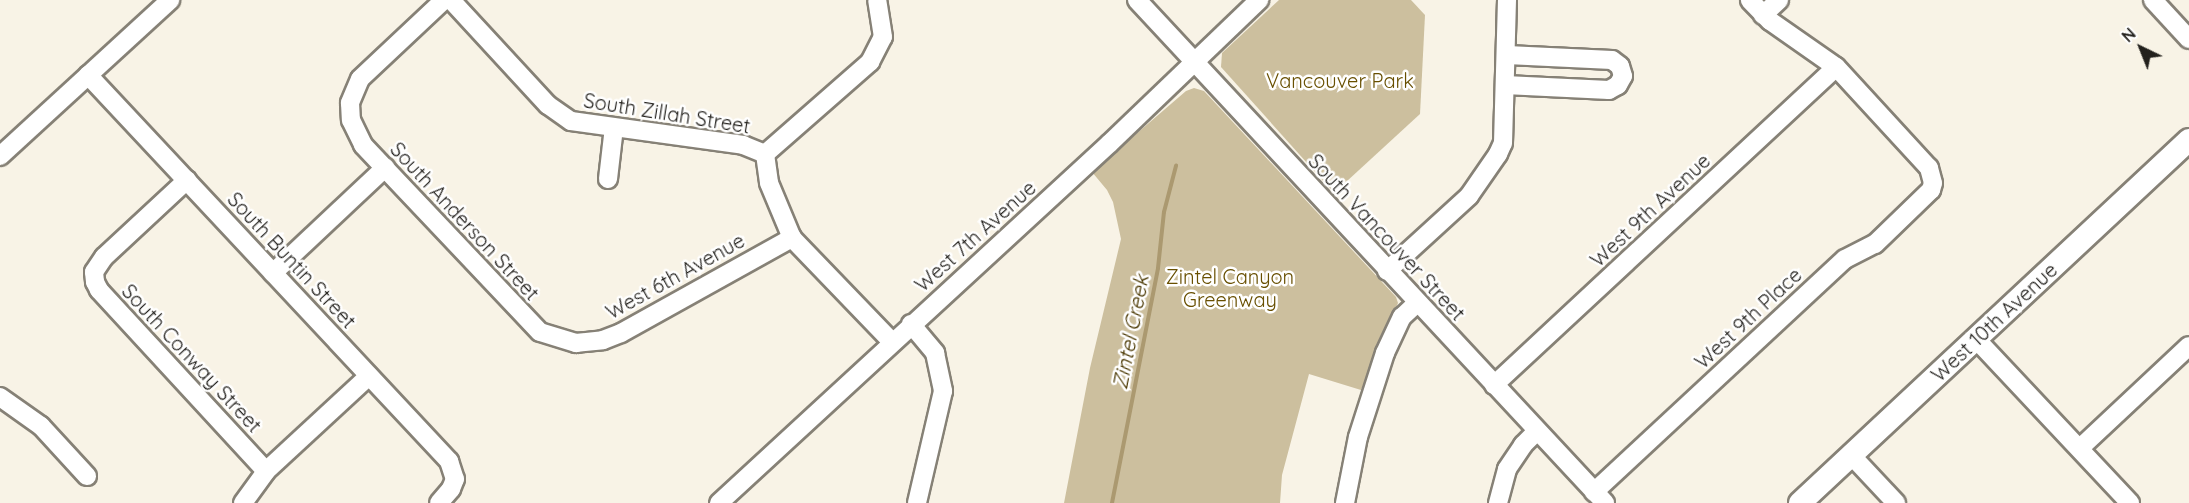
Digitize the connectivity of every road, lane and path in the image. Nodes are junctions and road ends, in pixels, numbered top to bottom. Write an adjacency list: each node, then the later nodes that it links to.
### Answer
1 (170, 0): 16 (street)
2 (444, 0): 22 (street, South Anderson Street)
3 (451, 0): 18 (street, South Zillah Street)
4 (877, 0): 20 (street)
5 (1137, 0): 14 (street, South Vancouver Street)
6 (1259, 0): 14 (street, West 7th Avenue)
7 (1507, 0): 13 (street)
8 (1750, 0): 11 (street)
9 (1779, 0): 11 (street)
10 (2153, 0): 12 (street)
11 (1763, 15): 15 (street)
12 (2189, 39)
13 (1507, 55): 17 (street); 17 (street)
14 (1194, 60): 26 (street, South Vancouver Street); 29 (street, West 7th Avenue)
15 (1836, 67): 35 (street, West 9th Avenue); 42 (street, West 9th Place)
16 (88, 75): 21 (street); 24 (street, South Buntin Street)
17 (1505, 85): 26 (street)
18 (614, 127): 20 (street, South Zillah Street); 23 (street)
19 (2189, 140): 30 (main road, West 10th Avenue)
20 (765, 154): 25 (street, South Zillah Street)
21 (0, 156)
22 (385, 168): 27 (street); 32 (street, South Anderson Street)
23 (608, 179)
24 (187, 180): 27 (street, South Buntin Street); 40 (street, South Conway Street)
25 (792, 237): 31 (street, South Zillah Street); 32 (street, West 6th Avenue)
26 (1387, 271): 28 (street, South Vancouver Street)
27 (273, 273): 34 (street, South Buntin Street)
28 (1417, 303): 35 (street, South Vancouver Street); 47 (street)
29 (912, 324): 31 (street, West 7th Avenue); 46 (street)
30 (1976, 339): 38 (street); 39 (main road, West 10th Avenue)
31 (892, 342): 45 (street, West 7th Avenue)
32 (576, 343)
33 (2189, 346): 38 (street)
34 (369, 376): 40 (street); 44 (street, South Buntin Street)
35 (1494, 385): 37 (street, South Vancouver Street)
36 (0, 397): 41 (street)
37 (1537, 431): 42 (street, South Vancouver Street); 48 (street)
38 (2079, 448): 51 (street)
39 (1851, 455): 49 (main road, West 10th Avenue); 50 (street)
40 (266, 471): 43 (street)
41 (87, 476)
42 (1599, 497)
43 (243, 503)
44 (440, 503)
45 (718, 503)
46 (917, 503)
47 (1345, 503)
48 (1498, 503)
49 (1800, 503)
50 (1896, 503)
51 (2130, 503)

